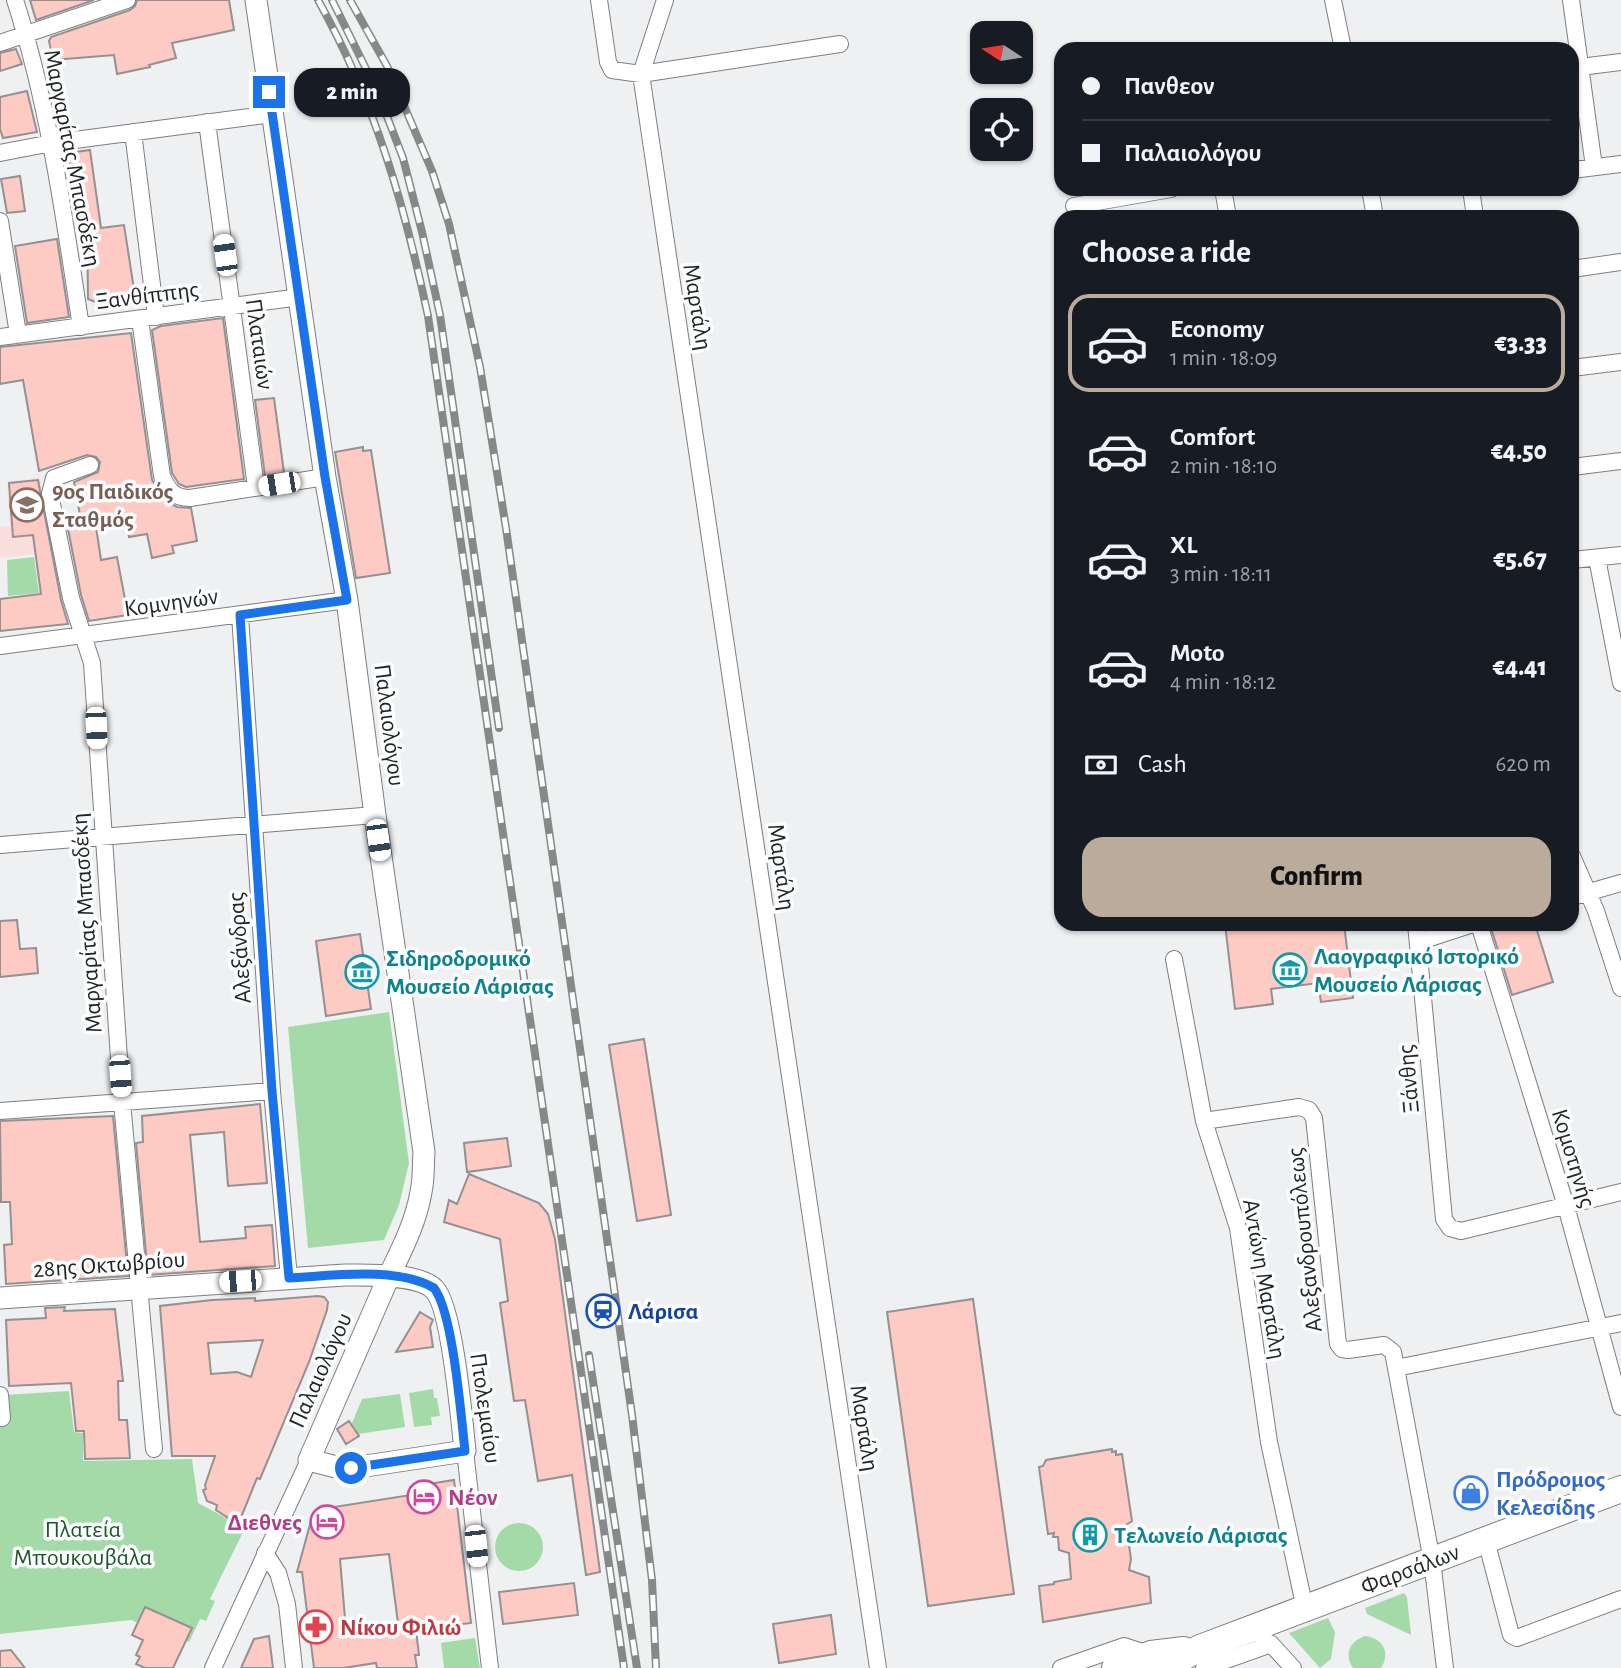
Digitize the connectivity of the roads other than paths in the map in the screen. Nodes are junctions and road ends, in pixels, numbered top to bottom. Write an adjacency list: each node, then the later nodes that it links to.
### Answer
1 (15, 0): 8 (street, Μαργαρίτας Μπασδέκη)
2 (127, 0): 8 (street)
3 (256, 0): 17 (street, Παλαιολόγου)
4 (598, 0): 15 (street)
5 (665, 0): 15 (street)
6 (1333, 0): 9 (street)
7 (1571, 0): 10 (street)
8 (26, 35): 11 (street); 20 (street, Μαργαρίτας Μπασδέκη)
9 (1342, 42)
10 (1574, 42)
11 (0, 43)
12 (841, 44): 15 (street)
13 (1621, 62): 14 (street)
14 (1579, 67)
15 (640, 74): 99 (street, Μαρτάλη)
16 (1579, 84): 23 (street)
17 (272, 114): 18 (street); 32 (street, Παλαιολόγου)
18 (207, 122): 19 (street); 33 (street, Πλαταιών)
19 (133, 132): 20 (street); 34 (street)
20 (52, 143): 21 (street); 35 (street, Μαργαρίτας Μπασδέκη)
21 (0, 153)
22 (1621, 164): 23 (street)
23 (1594, 167): 24 (street)
24 (1579, 169)
25 (1134, 196): 26 (street)
26 (1113, 200): 27 (street); 28 (street)
27 (1074, 206)
28 (1115, 210)
29 (0, 221): 36 (street)
30 (1621, 262): 31 (street)
31 (1579, 268)
32 (300, 297): 33 (street, Ξανθίππης); 43 (street, Παλαιολόγου)
33 (233, 307): 34 (street, Ξανθίππης); 44 (street, Πλαταιών)
34 (148, 318): 35 (street, Ξανθίππης); 44 (street)
35 (81, 327): 36 (street, Ξανθίππης)
36 (18, 334): 37 (street, Ξανθίππης)
37 (0, 337)
38 (1621, 362): 39 (street)
39 (1579, 367)
40 (1621, 461): 42 (street)
41 (90, 465): 50 (street, Μαργαρίτας Μπασδέκη)
42 (1579, 466)
43 (325, 477): 44 (street); 48 (street, Παλαιολόγου)
44 (256, 488)
45 (1621, 555): 46 (street)
46 (1597, 558): 47 (street); 52 (street)
47 (1579, 559)
48 (347, 600): 49 (street, Κομνηνών); 53 (street, Παλαιολόγου)
49 (240, 615): 50 (street, Κομνηνών); 54 (street, Αλεξάνδρας)
50 (84, 636): 51 (street, Κομνηνών); 55 (street, Μαργαρίτας Μπασδέκη)
51 (0, 646)
52 (1621, 683)
53 (374, 815): 54 (street); 73 (street, Παλαιολόγου)
54 (254, 825): 55 (street); 67 (street, Αλεξάνδρας)
55 (102, 837): 56 (street); 68 (street, Μαργαρίτας Μπασδέκη)
56 (0, 845)
57 (1579, 872): 59 (street)
58 (1621, 883): 59 (street)
59 (1588, 892): 60 (street); 66 (street)
60 (1579, 895)
61 (1417, 931): 64 (street, Ξάνθης)
62 (1452, 931): 64 (street)
63 (1481, 931): 72 (street, Κομοτηνής)
64 (1418, 942): 72 (street, Ξάνθης)
65 (1174, 959): 70 (street, Αντώνη Μαρτάλη)
66 (1621, 988)
67 (272, 1091): 68 (street); 74 (street, Αλεξάνδρας)
68 (122, 1102): 69 (street); 75 (street, Μαργαρίτας Μπασδέκη)
69 (0, 1111)
70 (1204, 1121): 79 (street, Αλεξανδρουπόλεως); 91 (street, Αντώνη Μαρτάλη)
71 (1621, 1192): 72 (street)
72 (1566, 1206): 78 (street, Κομοτηνής)
73 (389, 1276): 74 (street, 28ης Οκτωβρίου); 84 (street, Πτολεμαίου); 85 (street, Παλαιολόγου)
74 (289, 1278): 75 (street, 28ης Οκτωβρίου)
75 (141, 1288): 76 (street, 28ης Οκτωβρίου); 83 (street, Μαργαρίτας Μπασδέκη)
76 (0, 1298)
77 (1621, 1323): 78 (street)
78 (1598, 1327): 79 (street); 81 (street, Κομοτηνής)
79 (1396, 1368): 89 (street)
80 (0, 1395): 82 (street)
81 (1621, 1408)
82 (2, 1418)
83 (155, 1449)
84 (465, 1451): 85 (street); 98 (street, Πτολεμαίου)
85 (309, 1460): 88 (street, Παλαιολόγου)
86 (1621, 1489): 87 (main road, Φαρσάλων)
87 (1486, 1540): 89 (main road, Φαρσάλων); 90 (street)
88 (265, 1553): 96 (street, Παλαιολόγου); 97 (street)
89 (1432, 1561): 91 (main road, Φαρσάλων); 103 (street)
90 (1621, 1599)
91 (1305, 1609): 92 (main road, Φαρσάλων)
92 (1245, 1631): 93 (street); 94 (main road, Φαρσάλων)
93 (1271, 1644): 94 (street); 102 (street)
94 (1202, 1658): 95 (main road, Φαρσάλων)
95 (1157, 1661): 100 (street); 101 (main road)
96 (213, 1668)
97 (295, 1668)
98 (490, 1668)
99 (878, 1668)
100 (1061, 1668)
101 (1115, 1668)
102 (1293, 1668)
103 (1445, 1668)

